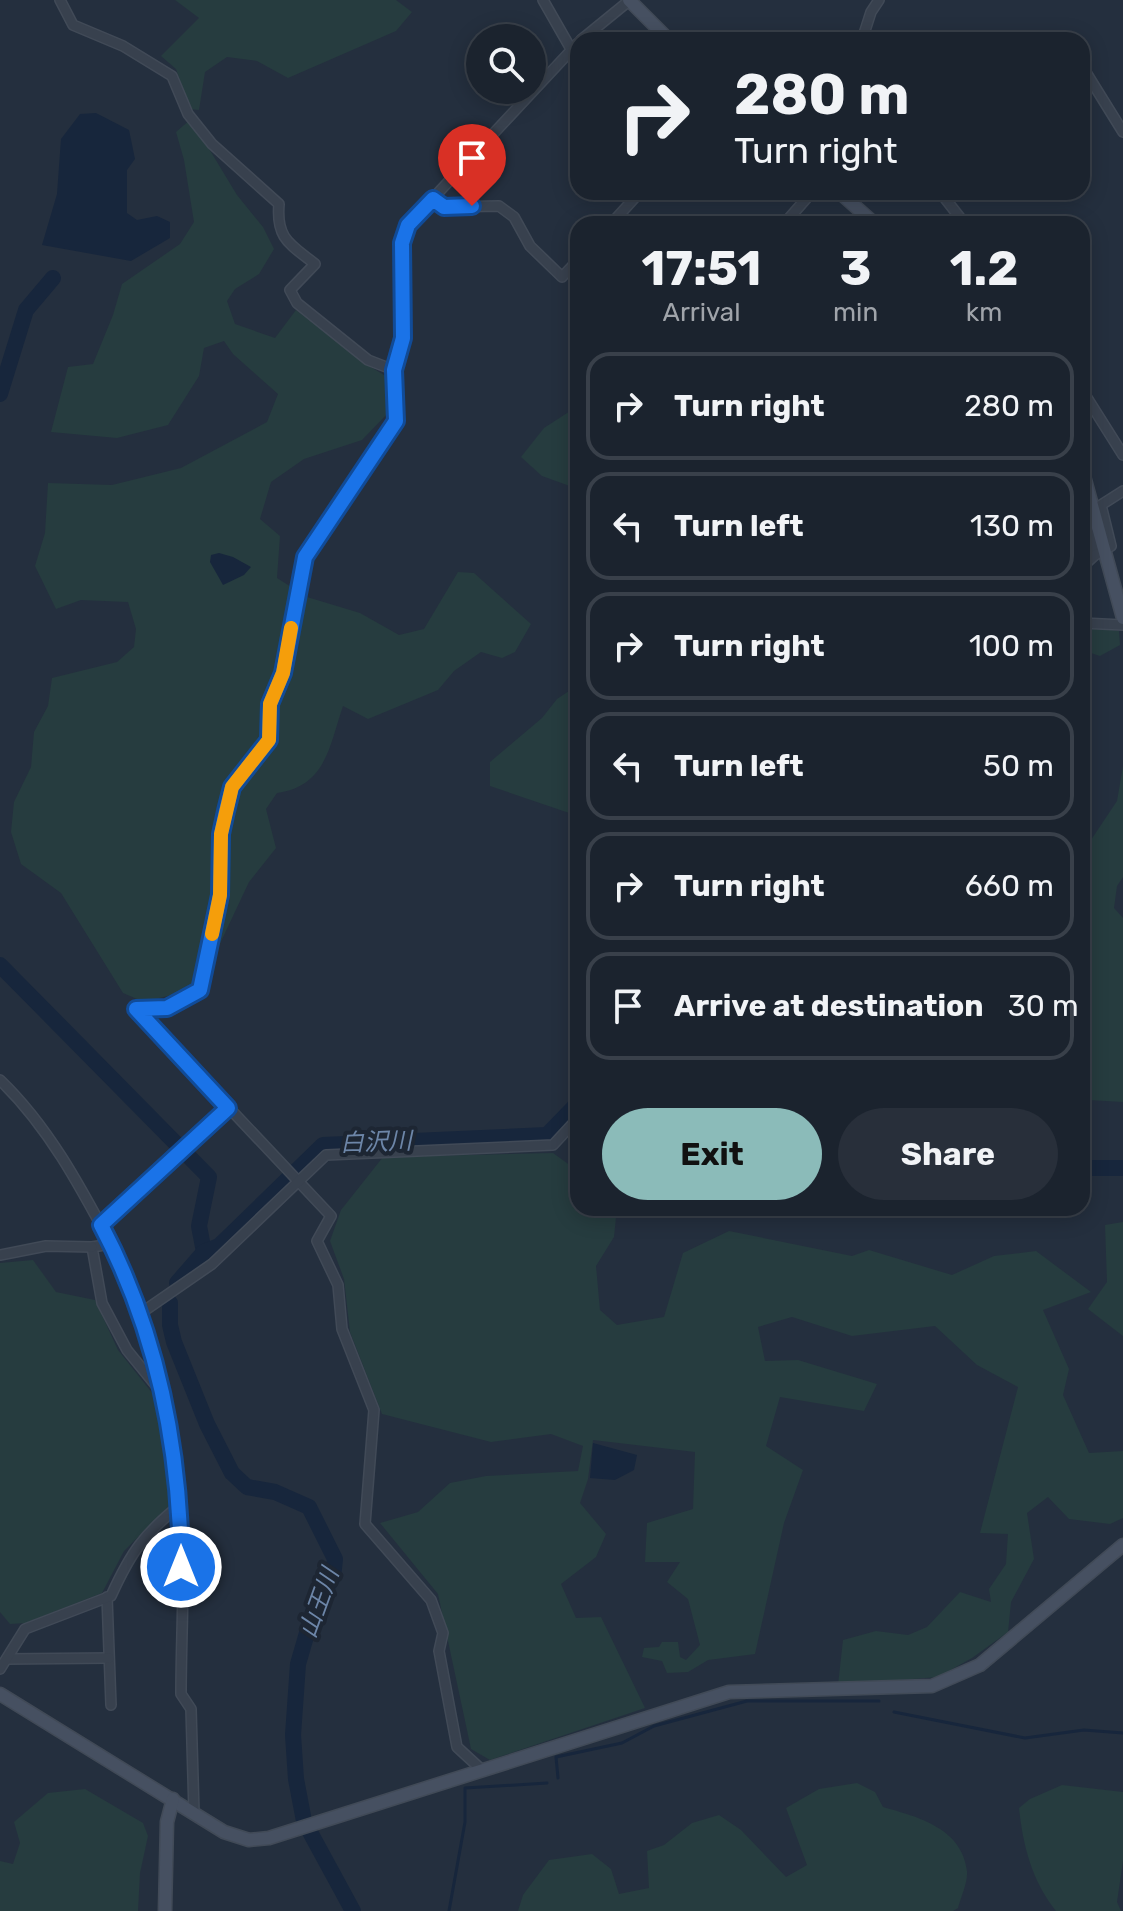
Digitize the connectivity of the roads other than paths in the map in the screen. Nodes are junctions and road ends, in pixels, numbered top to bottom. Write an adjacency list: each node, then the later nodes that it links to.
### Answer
1 (60, 0): 22 (street)
2 (543, 0): 8 (street)
3 (629, 0): 5 (street); 6 (street)
4 (879, 0): 7 (street)
5 (591, 32)
6 (661, 32)
7 (865, 32)
8 (570, 35)
9 (570, 52): 12 (street)
10 (1090, 79): 11 (street)
11 (1123, 132)
12 (433, 199): 21 (street); 22 (street)
13 (633, 200): 17 (street)
14 (805, 200): 18 (street)
15 (848, 200): 19 (street)
16 (946, 200): 20 (street)
17 (618, 216)
18 (791, 216)
19 (866, 216)
20 (959, 216)
21 (570, 268)
22 (394, 370): 35 (street)
23 (1090, 403): 24 (street)
24 (1123, 455)
25 (1123, 491): 28 (street)
26 (1090, 506): 28 (street)
27 (1090, 534): 28 (street)
28 (1100, 552): 29 (street); 30 (street)
29 (1090, 560)
30 (1121, 604): 31 (street)
31 (1123, 618)
32 (1090, 623): 33 (street)
33 (1123, 625)
34 (0, 1080): 38 (street)
35 (228, 1108): 37 (street); 38 (street)
36 (570, 1127): 37 (street)
37 (298, 1185): 42 (street); 52 (street)
38 (101, 1225): 39 (street)
39 (111, 1244): 40 (street); 42 (street)
40 (92, 1247): 41 (street); 43 (street)
41 (0, 1255)
42 (141, 1313): 43 (street)
43 (163, 1395): 44 (street)
44 (181, 1504): 46 (street); 54 (street)
45 (1123, 1545): 52 (street)
46 (107, 1597): 47 (street); 48 (street)
47 (109, 1658): 48 (street); 51 (street)
48 (7, 1659): 49 (street)
49 (0, 1669)
50 (0, 1694): 53 (street)
51 (111, 1705)
52 (483, 1771): 54 (street)
53 (173, 1799): 54 (street); 55 (street)
54 (194, 1812)
55 (165, 1911)

